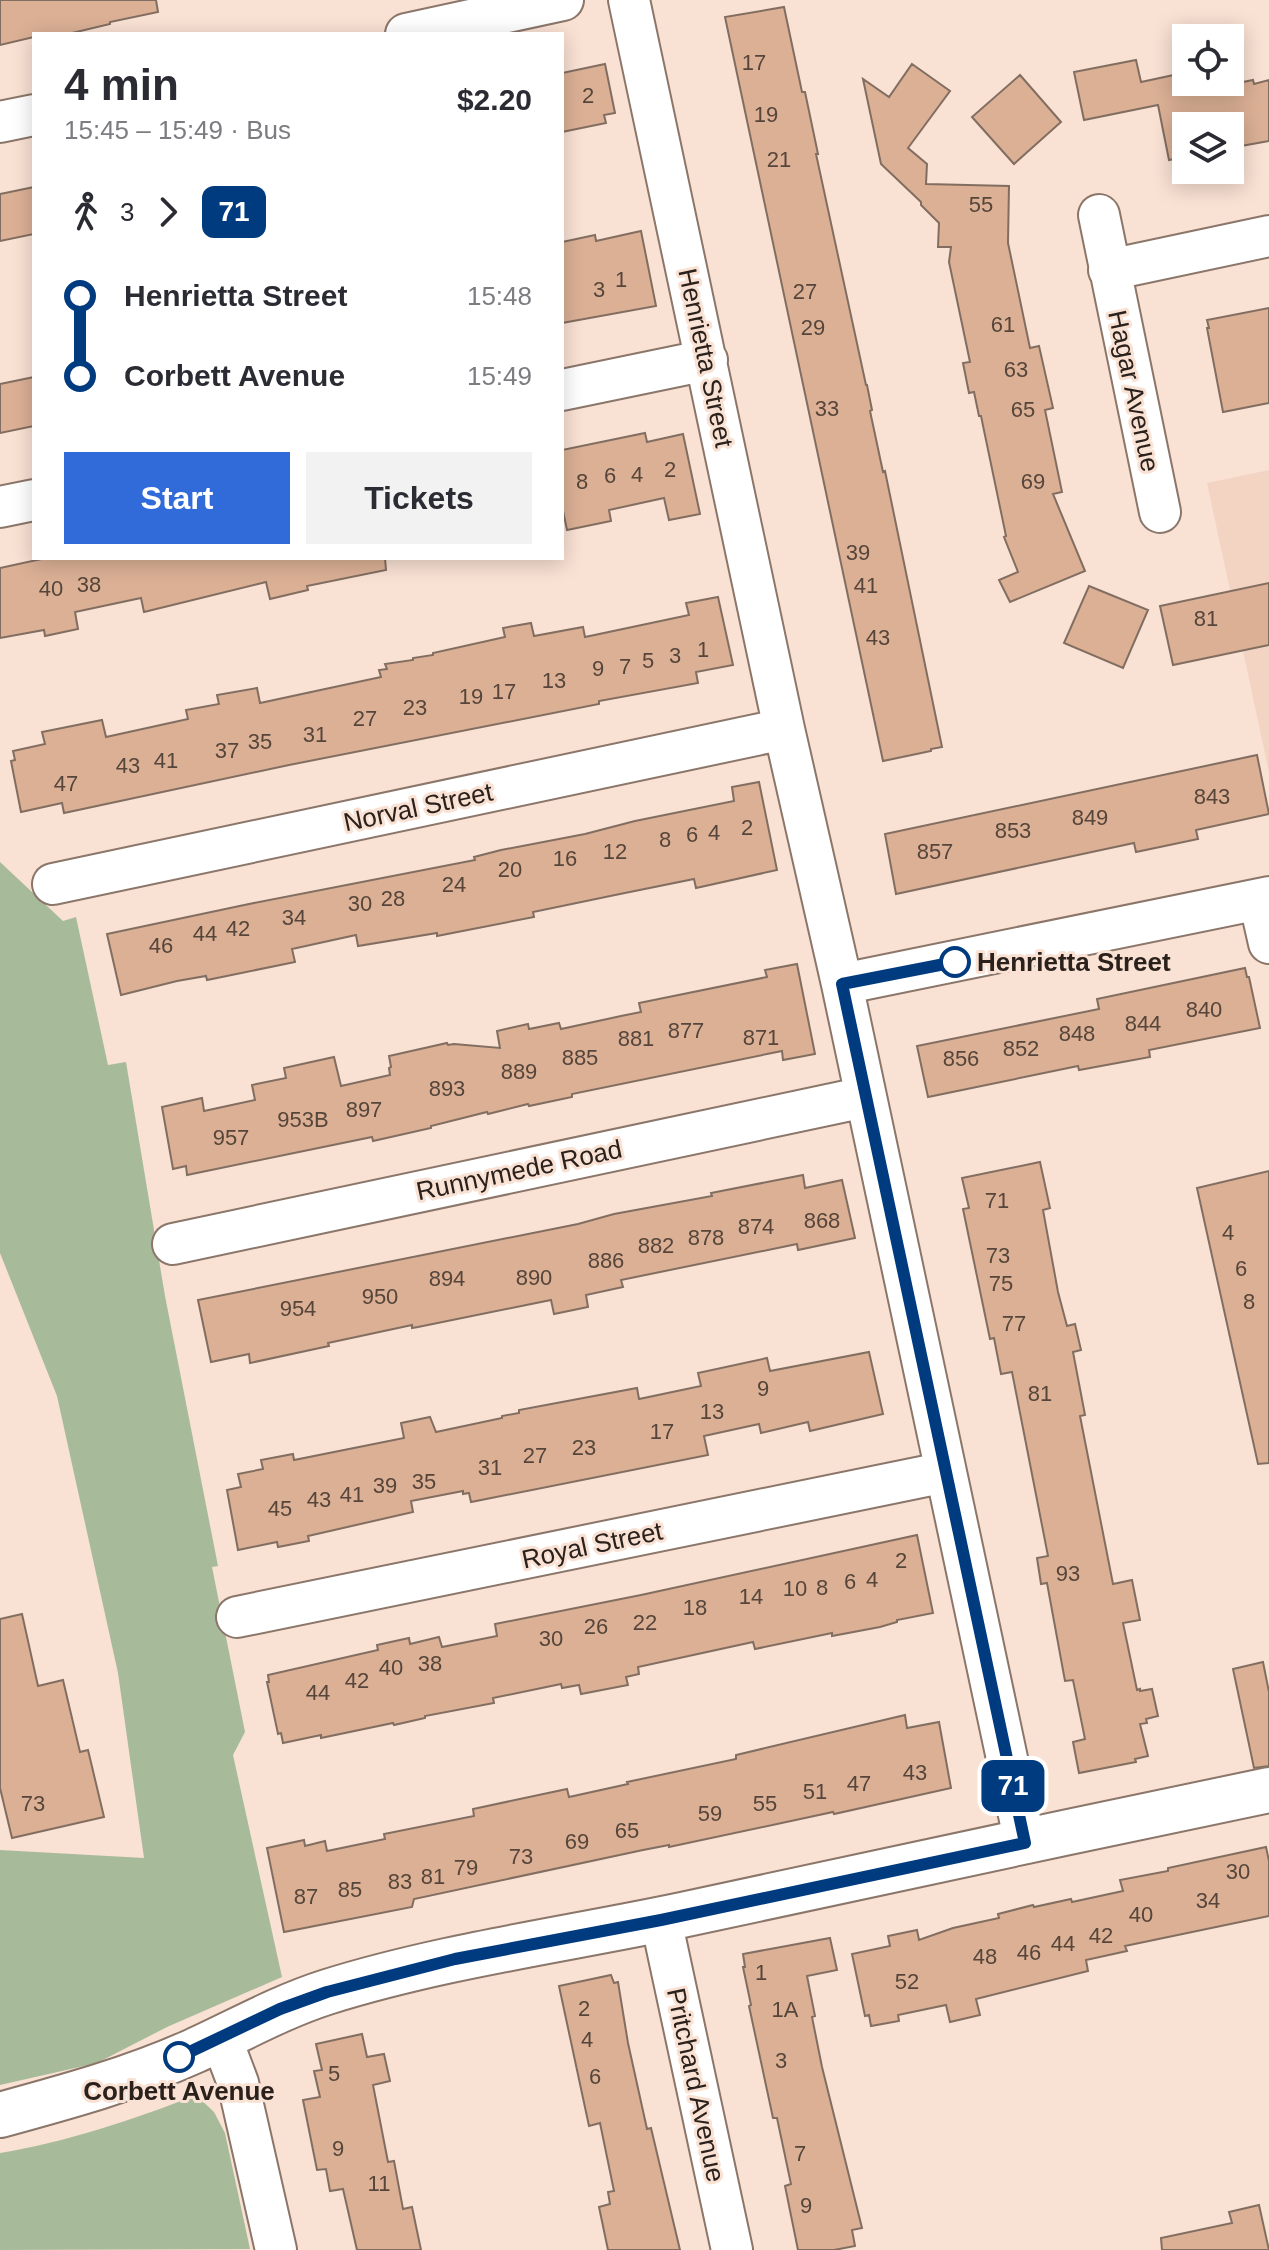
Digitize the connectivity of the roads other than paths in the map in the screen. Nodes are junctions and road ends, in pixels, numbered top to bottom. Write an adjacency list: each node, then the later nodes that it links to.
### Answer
1 (563, 0): 3 (street)
2 (629, 0): 9 (street, Henrietta Street)
3 (415, 32)
4 (32, 115): 5 (street)
5 (0, 122)
6 (1099, 215): 8 (street, Hagar Avenue)
7 (1269, 236): 8 (street)
8 (1109, 270): 13 (street, Hagar Avenue)
9 (707, 360): 10 (street); 14 (street, Henrietta Street)
10 (564, 390)
11 (32, 500): 12 (street)
12 (0, 507)
13 (1160, 512)
14 (784, 729): 15 (street, Norval Street); 18 (street, Henrietta Street)
15 (53, 884)
16 (1264, 898): 17 (street); 18 (street)
17 (1269, 943)
18 (842, 984): 19 (street, Henrietta Street)
19 (865, 1097): 20 (street, Runnymede Road); 21 (street, Henrietta Street)
20 (173, 1244)
21 (946, 1472): 22 (street, Royal Street); 24 (street, Henrietta Street)
22 (237, 1617)
23 (1269, 1790): 24 (street)
24 (1025, 1843): 25 (street)
25 (661, 1920): 26 (street); 29 (street, Pritchard Avenue)
26 (221, 2038): 27 (street); 28 (street)
27 (0, 2115)
28 (276, 2250)
29 (732, 2250)

